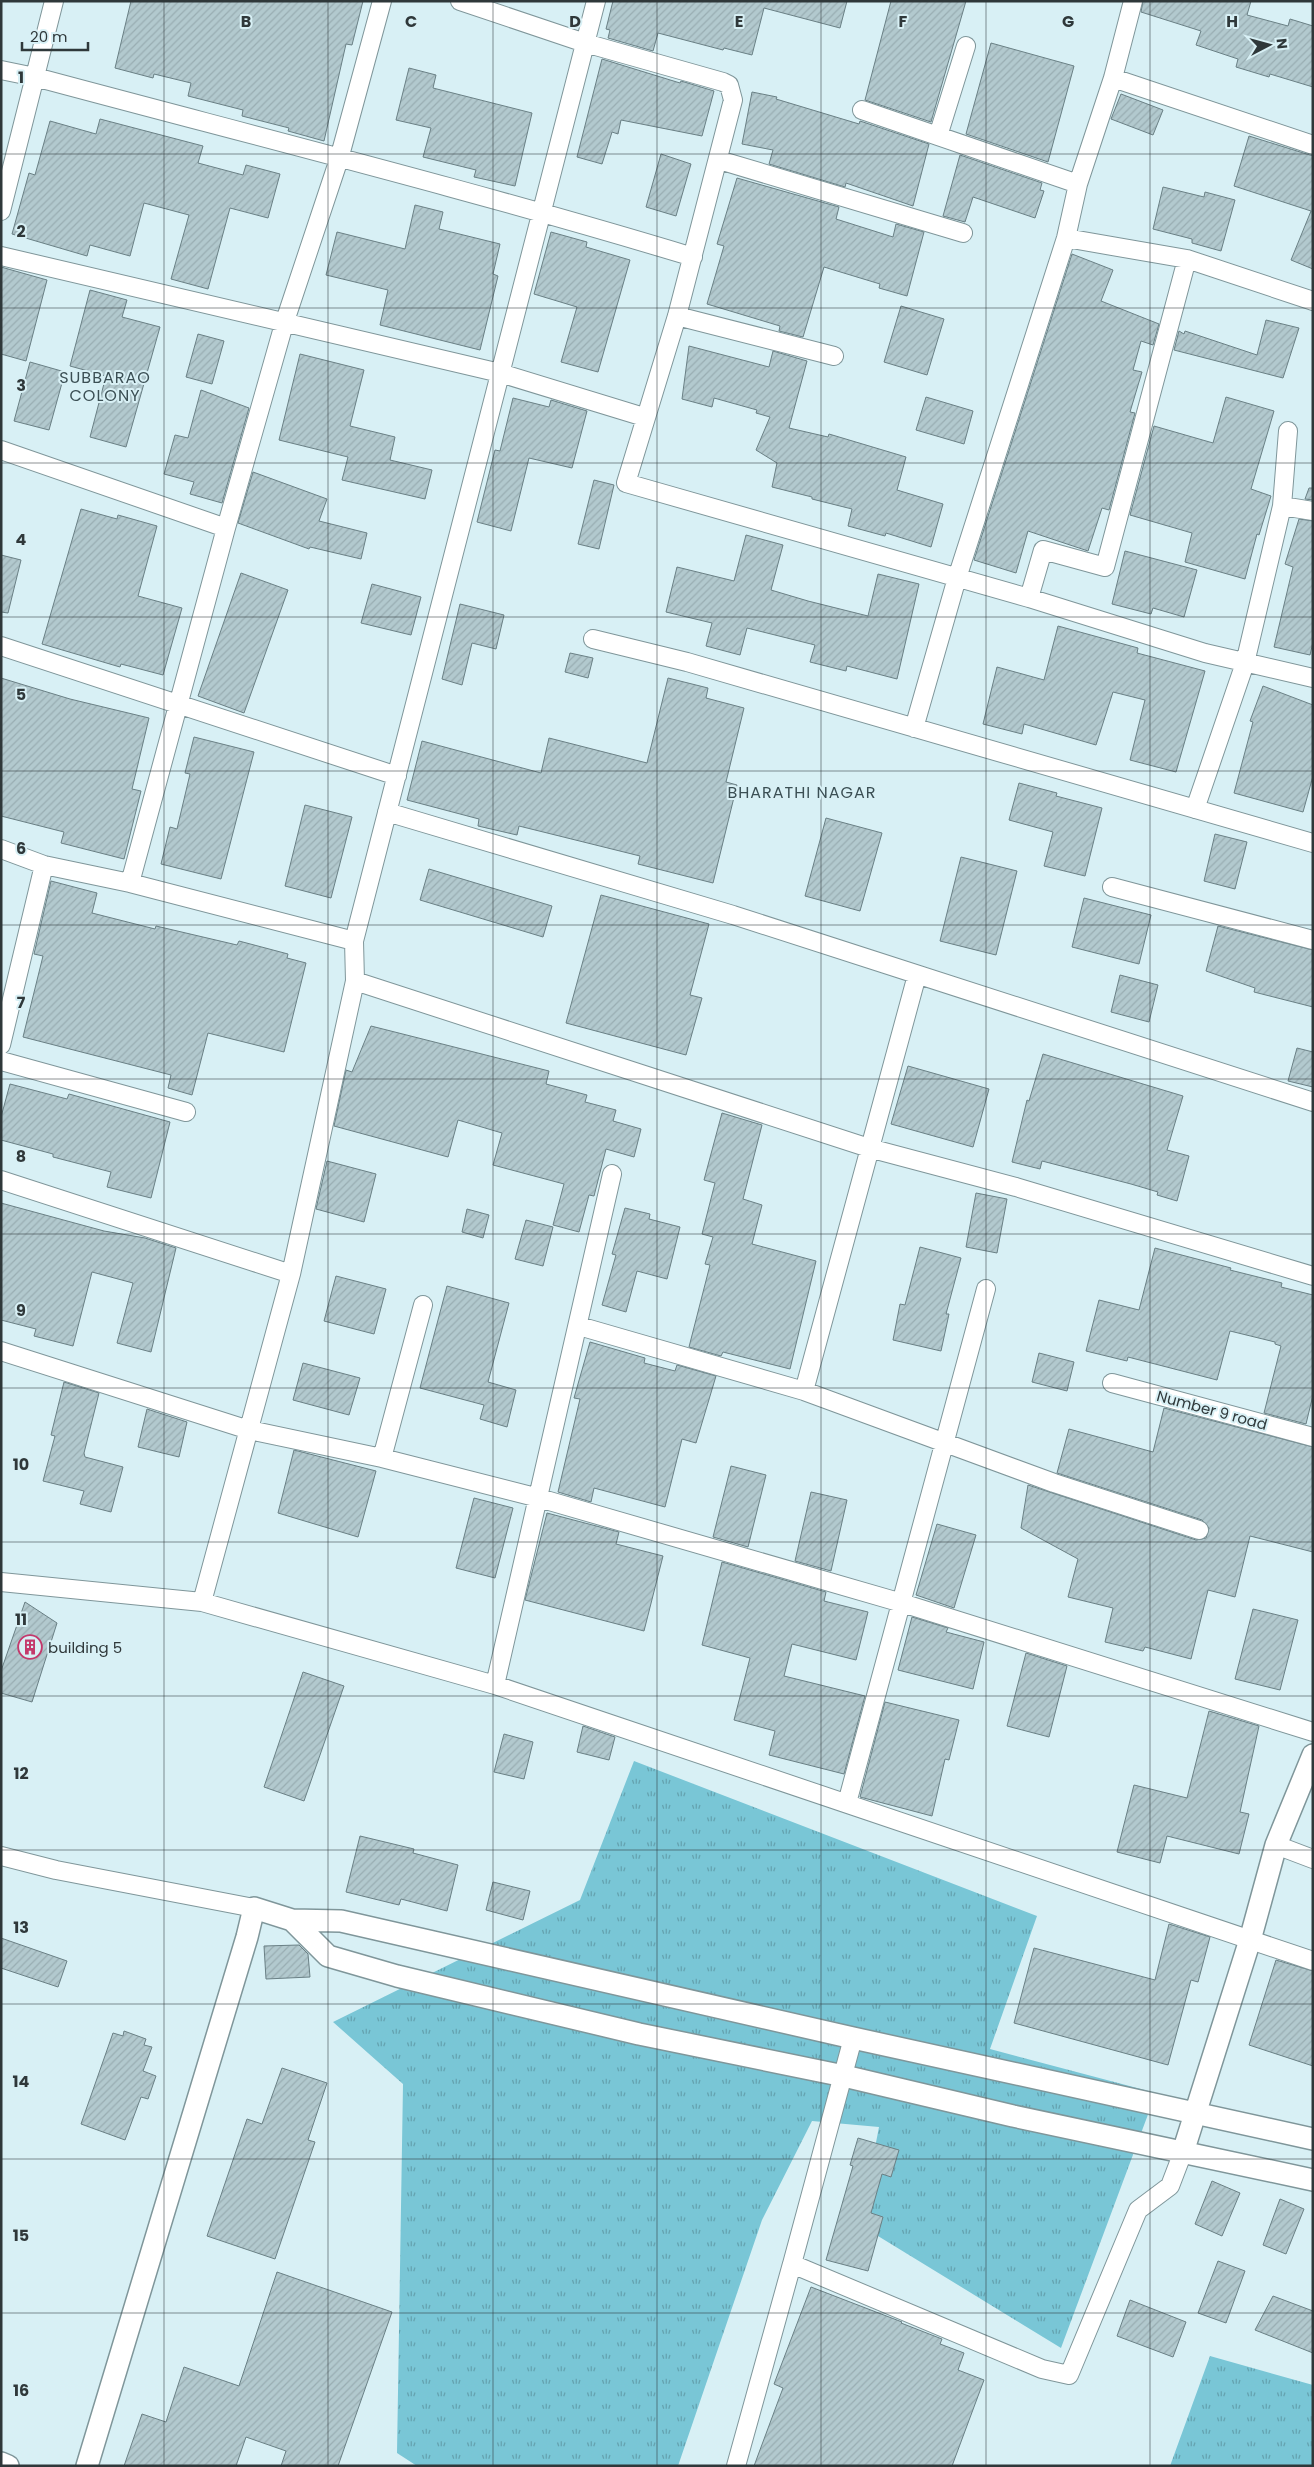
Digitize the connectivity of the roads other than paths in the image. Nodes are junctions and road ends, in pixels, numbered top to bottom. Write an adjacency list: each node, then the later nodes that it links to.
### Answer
1 (54, 1): 9 (street)
2 (382, 1): 14 (street)
3 (460, 1): 6 (street)
4 (596, 1): 6 (street)
5 (1134, 1): 10 (street)
6 (585, 43): 15 (street); 18 (street)
7 (966, 46): 12 (street)
8 (1, 70): 9 (street)
9 (35, 77): 14 (street); 17 (street)
10 (1113, 78): 13 (street); 16 (street)
11 (862, 110): 12 (street)
12 (938, 136): 16 (street)
13 (1313, 145)
14 (339, 159): 18 (street); 26 (street)
15 (719, 160): 19 (street); 22 (street)
16 (1078, 184): 20 (street)
17 (1, 210)
18 (542, 211): 22 (street); 28 (street)
19 (963, 232)
20 (1066, 238): 23 (street); 35 (street)
21 (1, 256): 26 (street)
22 (693, 257): 25 (street)
23 (1187, 259): 24 (street); 36 (street)
24 (1313, 301)
25 (677, 316): 27 (street); 29 (street)
26 (284, 324): 28 (street); 34 (street)
27 (834, 356)
28 (500, 373): 29 (street); 43 (street)
29 (644, 417): 35 (street)
30 (1288, 431): 32 (street)
31 (1, 450): 34 (street)
32 (1282, 506): 33 (street); 39 (street)
33 (1313, 511)
34 (226, 528): 41 (street)
35 (957, 578): 36 (street); 42 (street)
36 (1029, 598): 39 (street)
37 (592, 638): 42 (street)
38 (1, 646): 41 (street)
39 (1245, 663): 40 (street); 44 (street)
40 (1313, 678)
41 (178, 704): 43 (street); 49 (street)
42 (914, 728): 44 (street)
43 (397, 776): 45 (street)
44 (1194, 809): 46 (street)
45 (387, 812): 52 (street); 53 (street)
46 (1313, 842)
47 (1, 849): 48 (street)
48 (44, 865): 49 (street); 55 (street)
49 (130, 882): 52 (street)
50 (1112, 886): 51 (street)
51 (1313, 940)
52 (354, 941): 54 (street)
53 (917, 975): 57 (street); 59 (street)
54 (355, 982): 59 (street); 62 (street)
55 (1, 1045)
56 (1, 1061): 58 (street)
57 (1313, 1102)
58 (186, 1112)
59 (869, 1148): 63 (street); 69 (street)
60 (612, 1174): 66 (street)
61 (1, 1180): 62 (street)
62 (292, 1274): 70 (street)
63 (1313, 1276)
64 (986, 1289): 72 (street)
65 (422, 1305): 73 (street)
66 (579, 1326): 69 (street); 74 (street)
67 (1, 1351): 70 (street)
68 (1112, 1383): 71 (street, Number 9 road)
69 (804, 1391): 72 (street)
70 (249, 1430): 73 (street); 77 (street)
71 (1313, 1437)
72 (944, 1443): 75 (street); 78 (street)
73 (382, 1458): 74 (street)
74 (539, 1498): 78 (street); 79 (street)
75 (1199, 1530)
76 (1, 1582): 77 (street)
77 (202, 1602): 79 (street)
78 (902, 1603): 80 (street); 82 (street)
79 (495, 1685): 82 (street)
80 (1313, 1732)
81 (1313, 1755): 83 (street)
82 (847, 1803): 88 (street)
83 (1276, 1845): 85 (street); 88 (street)
84 (1, 1856): 86 (street)
85 (1313, 1858)
86 (254, 1908): 87 (street); 99 (street)
87 (292, 1920): 90 (street); 91 (street)
88 (1250, 1940): 89 (street); 92 (street)
89 (1313, 1961)
90 (853, 2038): 91 (street); 92 (street)
91 (844, 2076): 94 (street); 96 (street)
92 (1196, 2113): 93 (street); 94 (street)
93 (1313, 2139)
94 (1183, 2152): 95 (street); 96 (street)
95 (1313, 2180)
96 (792, 2264): 100 (street)
97 (1, 2463): 98 (street)
98 (8, 2466)
99 (87, 2466)
100 (736, 2466)

